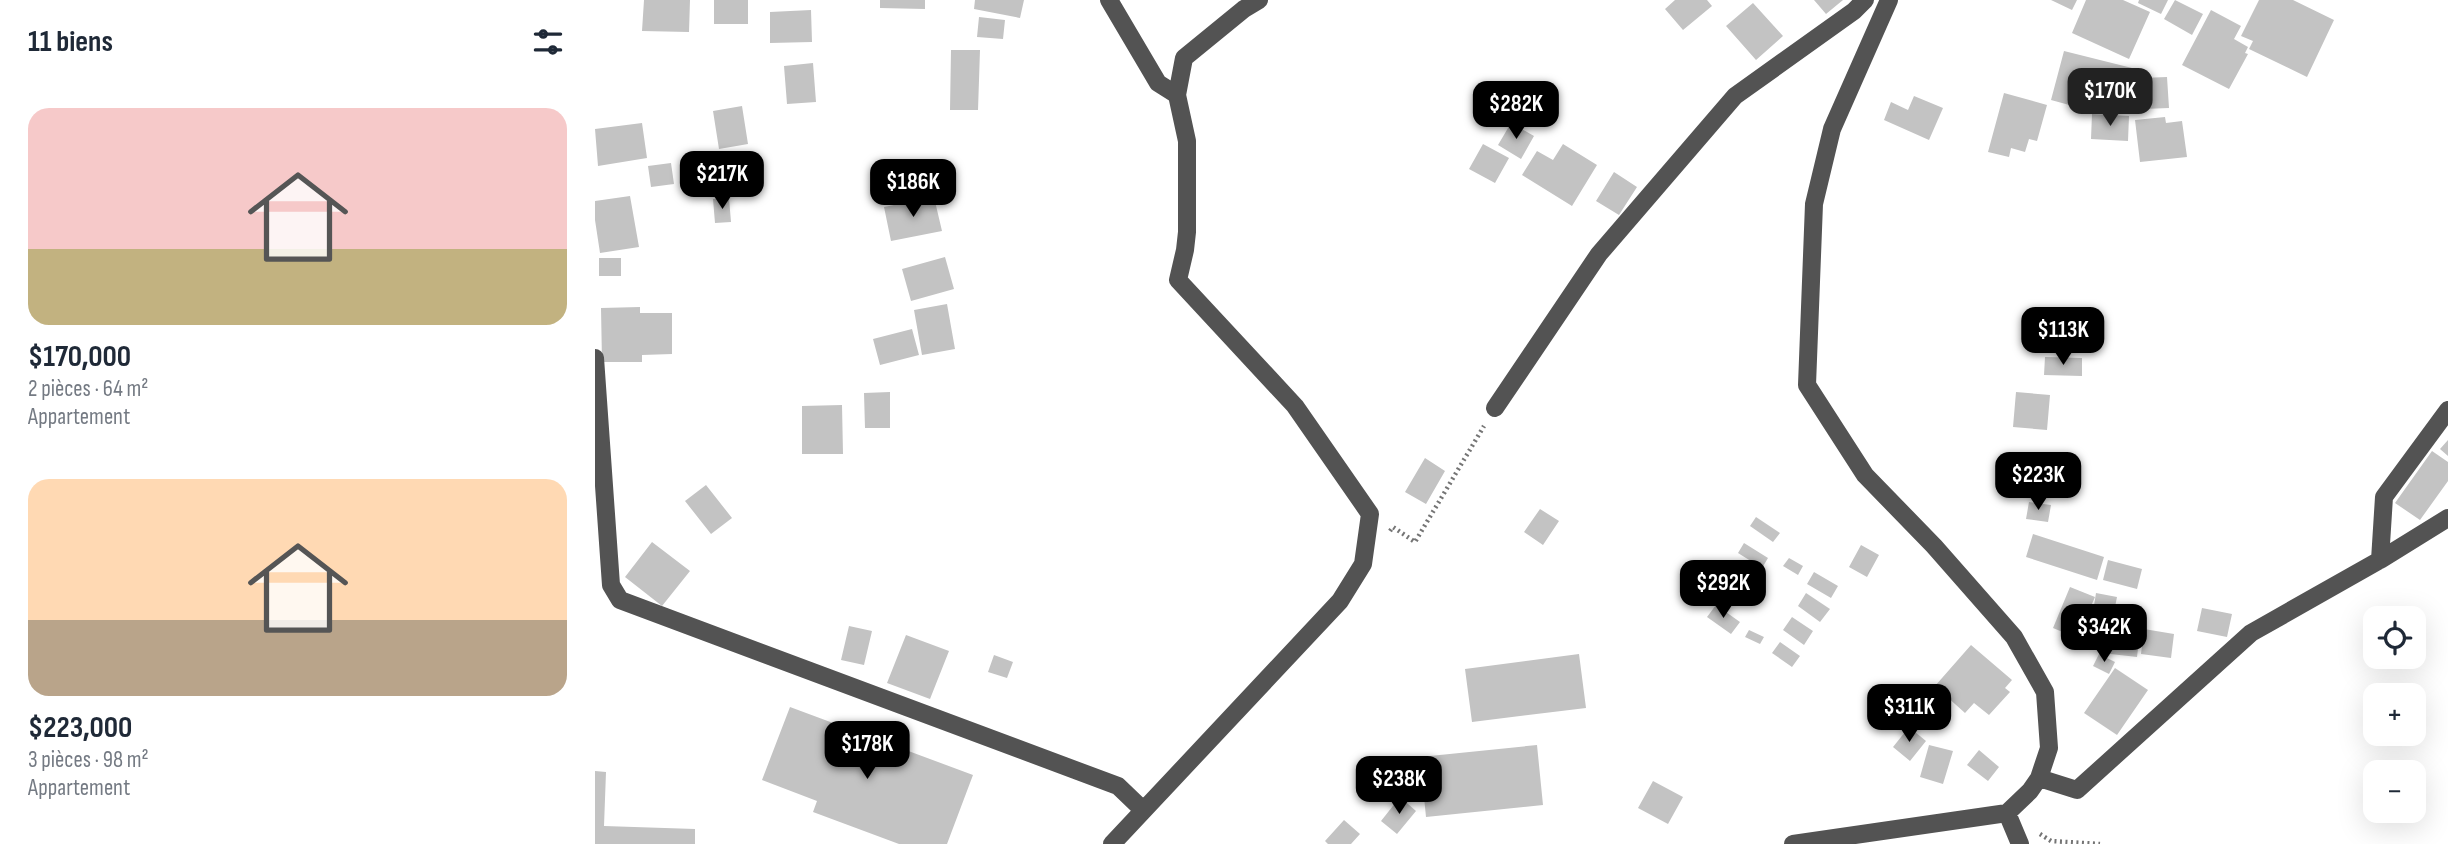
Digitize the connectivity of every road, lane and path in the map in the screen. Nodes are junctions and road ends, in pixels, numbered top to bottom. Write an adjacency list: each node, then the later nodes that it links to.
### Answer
1 (1109, 0): 5 (street)
2 (1259, 0): 5 (street)
3 (1865, 0): 7 (street)
4 (1889, 0): 12 (street)
5 (1177, 95): 11 (street)
6 (595, 358): 13 (street)
7 (1495, 408): 11 (path)
8 (2448, 410): 10 (street)
9 (2448, 518): 10 (street)
10 (2380, 560): 12 (street)
11 (1363, 564): 13 (street)
12 (2039, 778): 14 (street)
13 (1143, 810): 15 (street)
14 (2007, 813): 16 (street); 17 (street); 18 (path)
15 (1112, 844)
16 (1793, 844)
17 (2020, 844)
18 (2100, 844)

